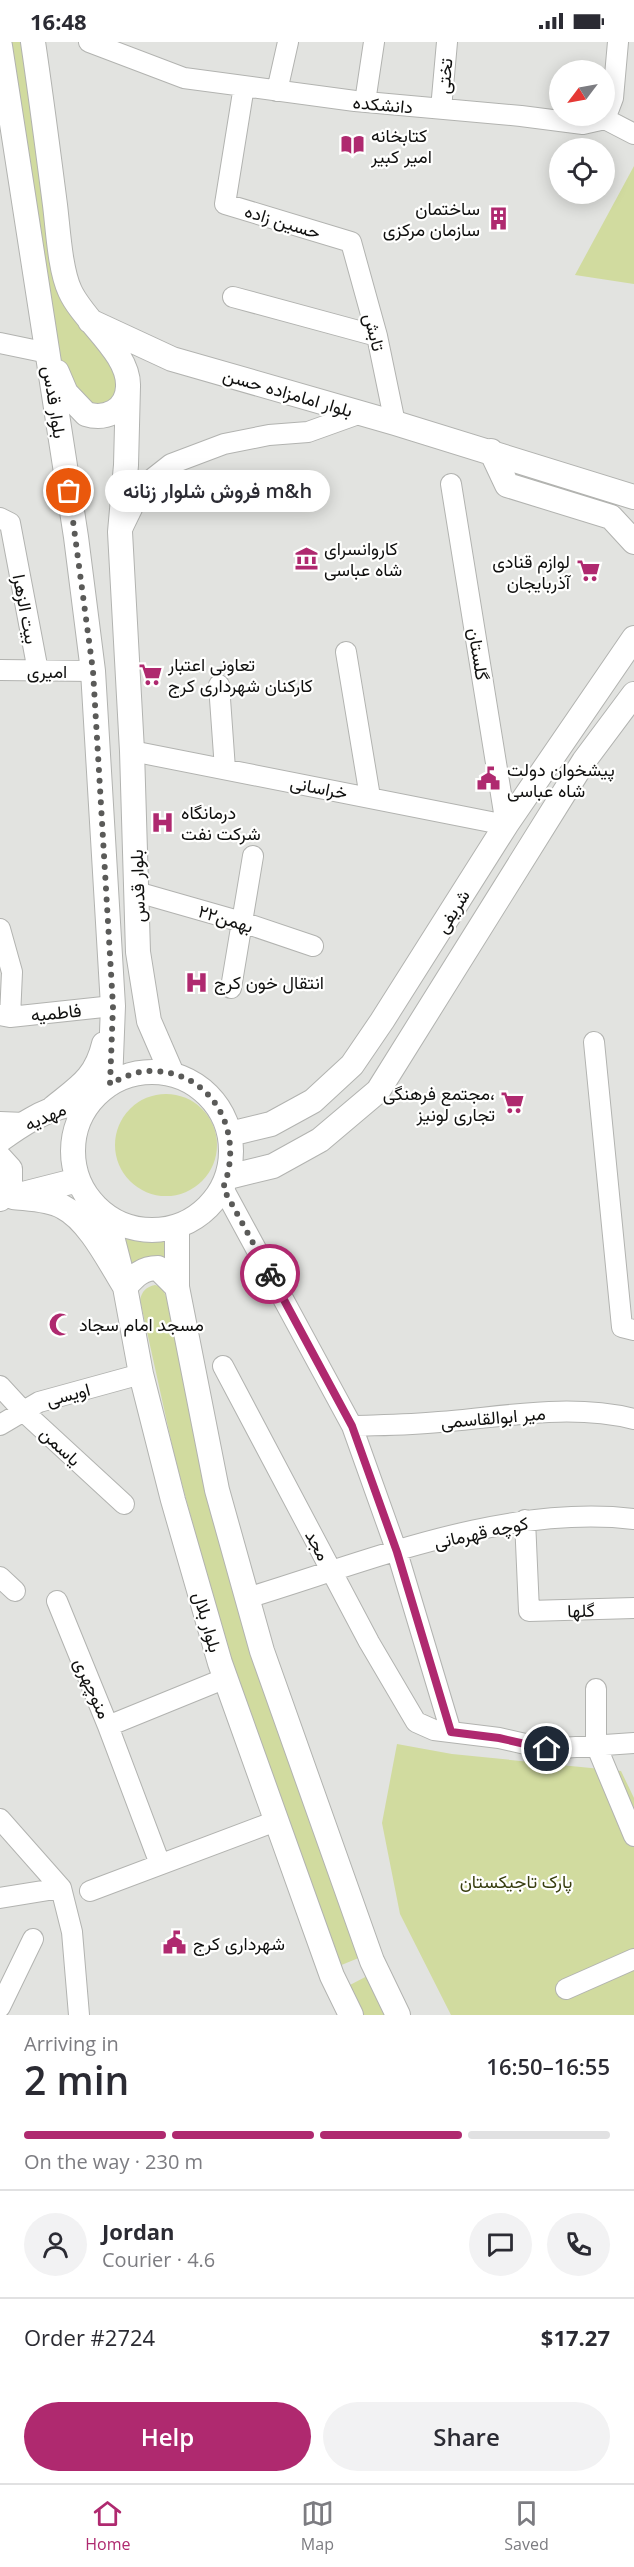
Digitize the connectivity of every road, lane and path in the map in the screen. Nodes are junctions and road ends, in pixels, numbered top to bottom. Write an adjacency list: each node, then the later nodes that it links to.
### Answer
1 (33, 42): 20 (main road)
2 (288, 42): 10 (street)
3 (374, 42): 12 (street)
4 (447, 42): 13 (street, تختی)
5 (618, 42): 8 (street)
6 (96, 43): 9 (street, دانشکده)
7 (0, 46): 17 (main road, بلوار قدس)
8 (615, 76)
9 (244, 86): 10 (street, دانشکده); 18 (street, حسین زاده)
10 (277, 91): 12 (street, دانشکده)
11 (0, 100): 17 (main road)
12 (365, 102): 13 (street, دانشکده)
13 (441, 109): 14 (street, دانشکده)
14 (549, 120)
15 (615, 124): 16 (street)
16 (634, 134)
17 (15, 145): 23 (main road, بلوار قدس)
18 (351, 242): 21 (street, تابش)
19 (234, 297): 21 (street)
20 (90, 321): 24 (main road); 25 (main road, بلوار امامزاده حسن)
21 (377, 336): 26 (street, تابش)
22 (0, 343): 23 (street)
23 (48, 353): 24 (main road); 37 (main road, بلوار قدس)
24 (128, 386): 31 (main road, بلوار قدس)
25 (362, 413): 26 (main road, بلوار امامزاده حسن); 31 (street)
26 (395, 423): 27 (main road, بلوار امامزاده حسن)
27 (491, 452): 29 (main road, بلوار امامزاده حسن); 32 (main road)
28 (451, 484): 43 (street, گلستان)
29 (634, 497)
30 (0, 518): 36 (street, بیت الزهرا)
31 (120, 532): 40 (main road, بلوار قدس)
32 (634, 542)
33 (634, 638): 43 (main road, شریفی)
34 (346, 652): 42 (street)
35 (0, 670): 36 (street, امیری)
36 (38, 671): 37 (street, امیری)
37 (93, 671): 50 (main road, بلوار قدس)
38 (219, 685): 41 (street)
39 (634, 694): 62 (main road, شریفی)
40 (132, 751): 41 (street, خراسانی); 45 (main road, بلوار قدس)
41 (225, 769): 42 (street, خراسانی)
42 (370, 797): 43 (street, خراسانی)
43 (506, 825): 58 (main road, شریفی)
44 (253, 856): 46 (street)
45 (137, 892): 46 (street, ۲۲بهمن); 53 (main road, بلوار قدس)
46 (242, 922): 48 (street, ۲۲بهمن); 49 (street)
47 (0, 929): 51 (street)
48 (313, 946)
49 (231, 988)
50 (113, 1006): 51 (street, فاطمیه); 54 (main road, بلوار قدس); 55 (main road)
51 (5, 1016)
52 (594, 1042): 68 (street)
53 (172, 1074): 54 (main road); 58 (main road)
54 (101, 1091): 55 (main road, مهدیه); 61 (main road)
55 (53, 1108): 57 (main road, مهدیه)
56 (0, 1122): 57 (street)
57 (25, 1123): 59 (main road, مهدیه)
58 (230, 1134): 62 (main road)
59 (0, 1140)
60 (0, 1158): 63 (main road)
61 (78, 1180): 63 (main road); 64 (main road)
62 (225, 1183): 65 (main road); 75 (street)
63 (4, 1199): 66 (main road)
64 (107, 1217): 65 (main road); 66 (main road, بلوار بلال)
65 (177, 1227): 67 (main road)
66 (125, 1287): 67 (main road); 70 (main road, بلوار بلال)
67 (177, 1287): 83 (main road)
68 (634, 1329)
69 (223, 1366): 80 (street, مجد)
70 (141, 1374): 72 (street, اویسی); 86 (main road, بلوار بلال)
71 (0, 1386): 72 (street, یاسمن)
72 (23, 1411): 74 (street, اویسی); 76 (street, یاسمن)
73 (634, 1419): 75 (street, میر ابوالقاسمی)
74 (0, 1425)
75 (352, 1426): 79 (street)
76 (124, 1504)
77 (634, 1519): 78 (street, کوچه قهرمانی)
78 (525, 1520): 79 (street, کوچه قهرمانی); 85 (street, گلها)
79 (397, 1552): 80 (street, کوچه قهرمانی); 89 (street)
80 (333, 1572): 83 (street, کوچه قهرمانی); 89 (street, مجد)
81 (0, 1577): 82 (street)
82 (15, 1591)
83 (247, 1598): 105 (main road)
84 (57, 1602): 88 (street, منوچهری)
85 (634, 1608)
86 (226, 1678): 88 (street, منوچهری); 93 (main road, بلوار بلال)
87 (596, 1689): 91 (street)
88 (108, 1726): 95 (street)
89 (451, 1732): 91 (street)
90 (634, 1743): 91 (street)
91 (596, 1745): 94 (street)
92 (0, 1819): 96 (street)
93 (276, 1821): 95 (street); 104 (main road, بلوار بلال)
94 (634, 1836)
95 (160, 1864): 97 (street)
96 (61, 1888): 98 (street); 103 (street)
97 (90, 1891)
98 (0, 1898)
99 (33, 1939): 102 (street)
100 (634, 1959): 101 (street)
101 (567, 1989)
102 (0, 2007)
103 (79, 2015)
104 (351, 2015)
105 (398, 2015)

